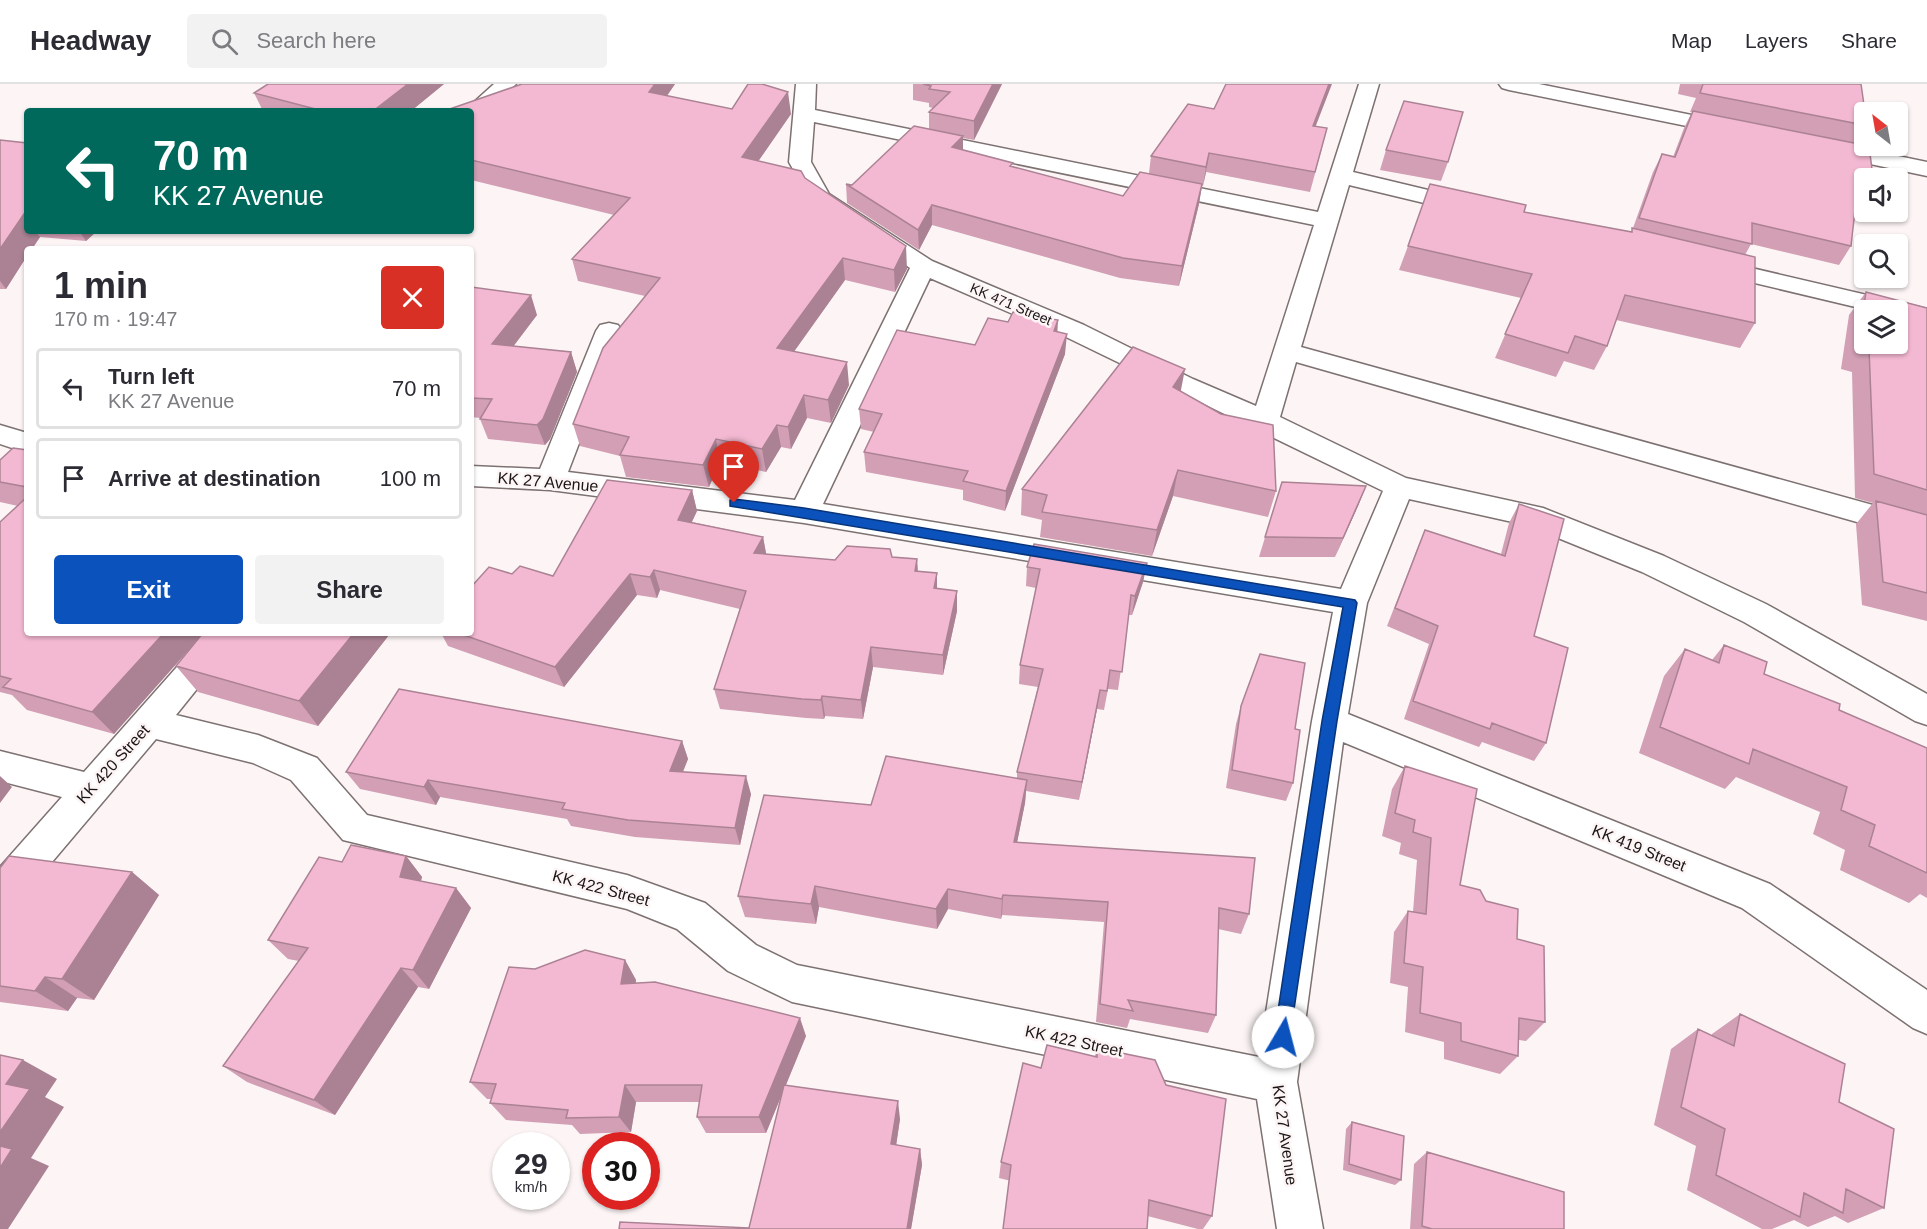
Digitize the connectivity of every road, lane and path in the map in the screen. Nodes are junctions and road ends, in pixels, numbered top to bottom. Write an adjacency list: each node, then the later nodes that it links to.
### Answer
1 (506, 84): 5 (street)
2 (806, 84): 6 (street, KK 471 Street)
3 (1369, 84): 10 (street)
4 (1509, 84): 7 (street)
5 (474, 113)
6 (805, 114): 12 (street); 14 (street, KK 471 Street)
7 (1753, 134)
8 (1811, 145): 9 (street)
9 (1927, 169)
10 (1341, 176): 11 (street); 12 (street)
11 (1490, 212)
12 (1326, 221): 17 (street)
13 (1686, 259): 15 (street)
14 (924, 266): 18 (street, KK 471 Street); 24 (street)
15 (1927, 317)
16 (609, 331): 22 (street)
17 (1286, 351): 18 (street); 25 (street)
18 (1265, 421): 23 (street, KK 471 Street)
19 (0, 434): 20 (street)
20 (24, 456)
21 (474, 476): 22 (street, KK 27 Avenue)
22 (549, 480): 24 (street, KK 27 Avenue)
23 (1399, 487): 26 (street); 28 (street, KK 471 Street)
24 (804, 512): 26 (street, KK 27 Avenue)
25 (1927, 531)
26 (1351, 603): 29 (street, KK 27 Avenue)
27 (223, 636): 30 (street, KK 420 Street)
28 (1927, 711)
29 (1329, 721): 34 (street, KK 419 Street); 35 (street, KK 27 Avenue)
30 (150, 723): 32 (street, KK 420 Street); 35 (street, KK 422 Street)
31 (0, 766): 32 (street)
32 (89, 789): 33 (street, KK 420 Street)
33 (0, 895)
34 (1927, 1014)
35 (1276, 1083): 36 (street, KK 27 Avenue)
36 (1300, 1229)

